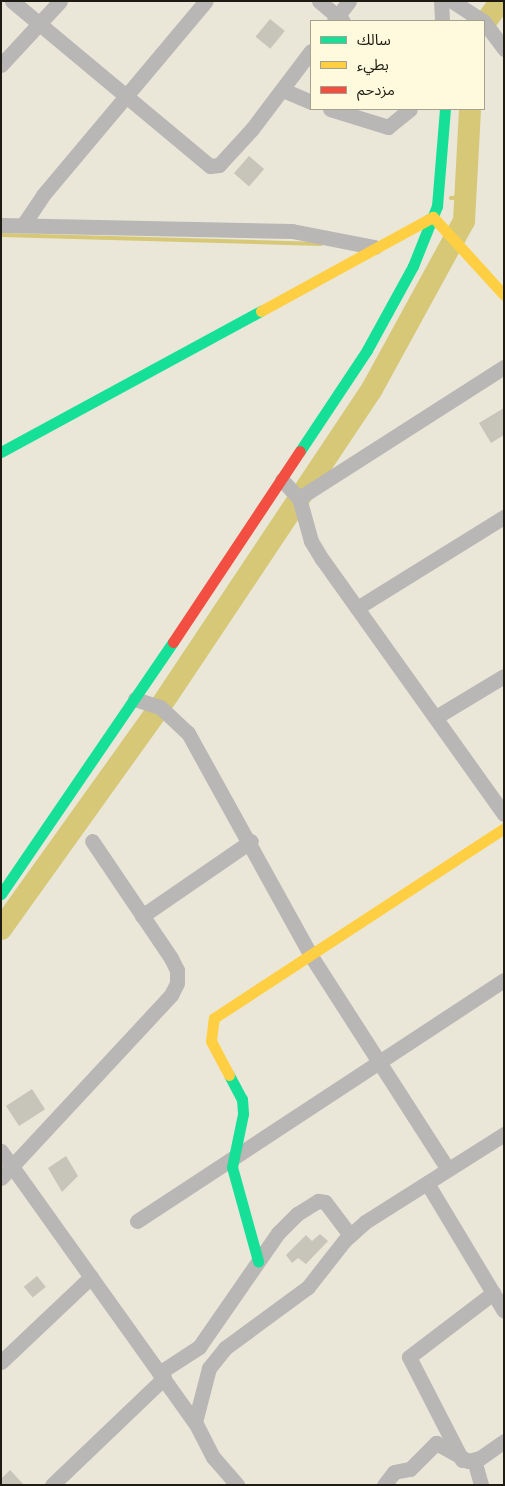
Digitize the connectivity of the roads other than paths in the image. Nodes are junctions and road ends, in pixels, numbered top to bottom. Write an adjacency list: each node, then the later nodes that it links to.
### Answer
1 (12, 1): 12 (street)
2 (60, 1): 12 (street)
3 (206, 1): 17 (street)
4 (319, 1): 8 (street)
5 (350, 1): 8 (street)
6 (441, 1): 9 (street)
7 (452, 1): 10 (street)
8 (338, 20)
9 (442, 20)
10 (482, 20)
11 (485, 22): 13 (street)
12 (40, 24): 15 (street); 17 (street)
13 (504, 49)
14 (310, 51): 16 (street)
15 (1, 64)
16 (283, 90): 17 (street); 18 (street)
17 (128, 94): 24 (street)
18 (310, 102)
19 (333, 110): 20 (street)
20 (409, 110)
21 (445, 110): 22 (street)
22 (433, 217): 25 (street); 26 (street); 29 (street)
23 (1, 225): 24 (street)
24 (24, 225): 25 (street)
25 (374, 246): 28 (street)
26 (504, 295)
27 (504, 367): 30 (street)
28 (1, 452)
29 (282, 480): 30 (street); 34 (street)
30 (299, 498): 32 (street)
31 (504, 517): 32 (street)
32 (357, 608): 35 (street)
33 (504, 676): 35 (street)
34 (134, 699): 39 (street); 40 (street)
35 (436, 717): 36 (street)
36 (504, 814)
37 (504, 828): 42 (street)
38 (92, 841): 41 (street)
39 (251, 841): 41 (street); 42 (street)
40 (1, 894)
41 (142, 916): 48 (street)
42 (311, 956): 44 (street); 47 (street)
43 (504, 980): 44 (street)
44 (379, 1059): 47 (street); 49 (street)
45 (504, 1134): 49 (street)
46 (1, 1151): 48 (street)
47 (232, 1158): 52 (street); 54 (street)
48 (12, 1166): 50 (street); 55 (street)
49 (448, 1169): 51 (street)
50 (1, 1178)
51 (427, 1183): 53 (street); 56 (street)
52 (137, 1221)
53 (350, 1235): 54 (street); 60 (street)
54 (258, 1261): 59 (street)
55 (91, 1277): 58 (street); 59 (street)
56 (493, 1293): 57 (street); 62 (street)
57 (504, 1311)
58 (1, 1362)
59 (162, 1376): 60 (street); 64 (street)
60 (195, 1422): 63 (street)
61 (504, 1441): 62 (street)
62 (468, 1460): 65 (street); 66 (street)
63 (232, 1483)
64 (52, 1485)
65 (384, 1485)
66 (481, 1485)

